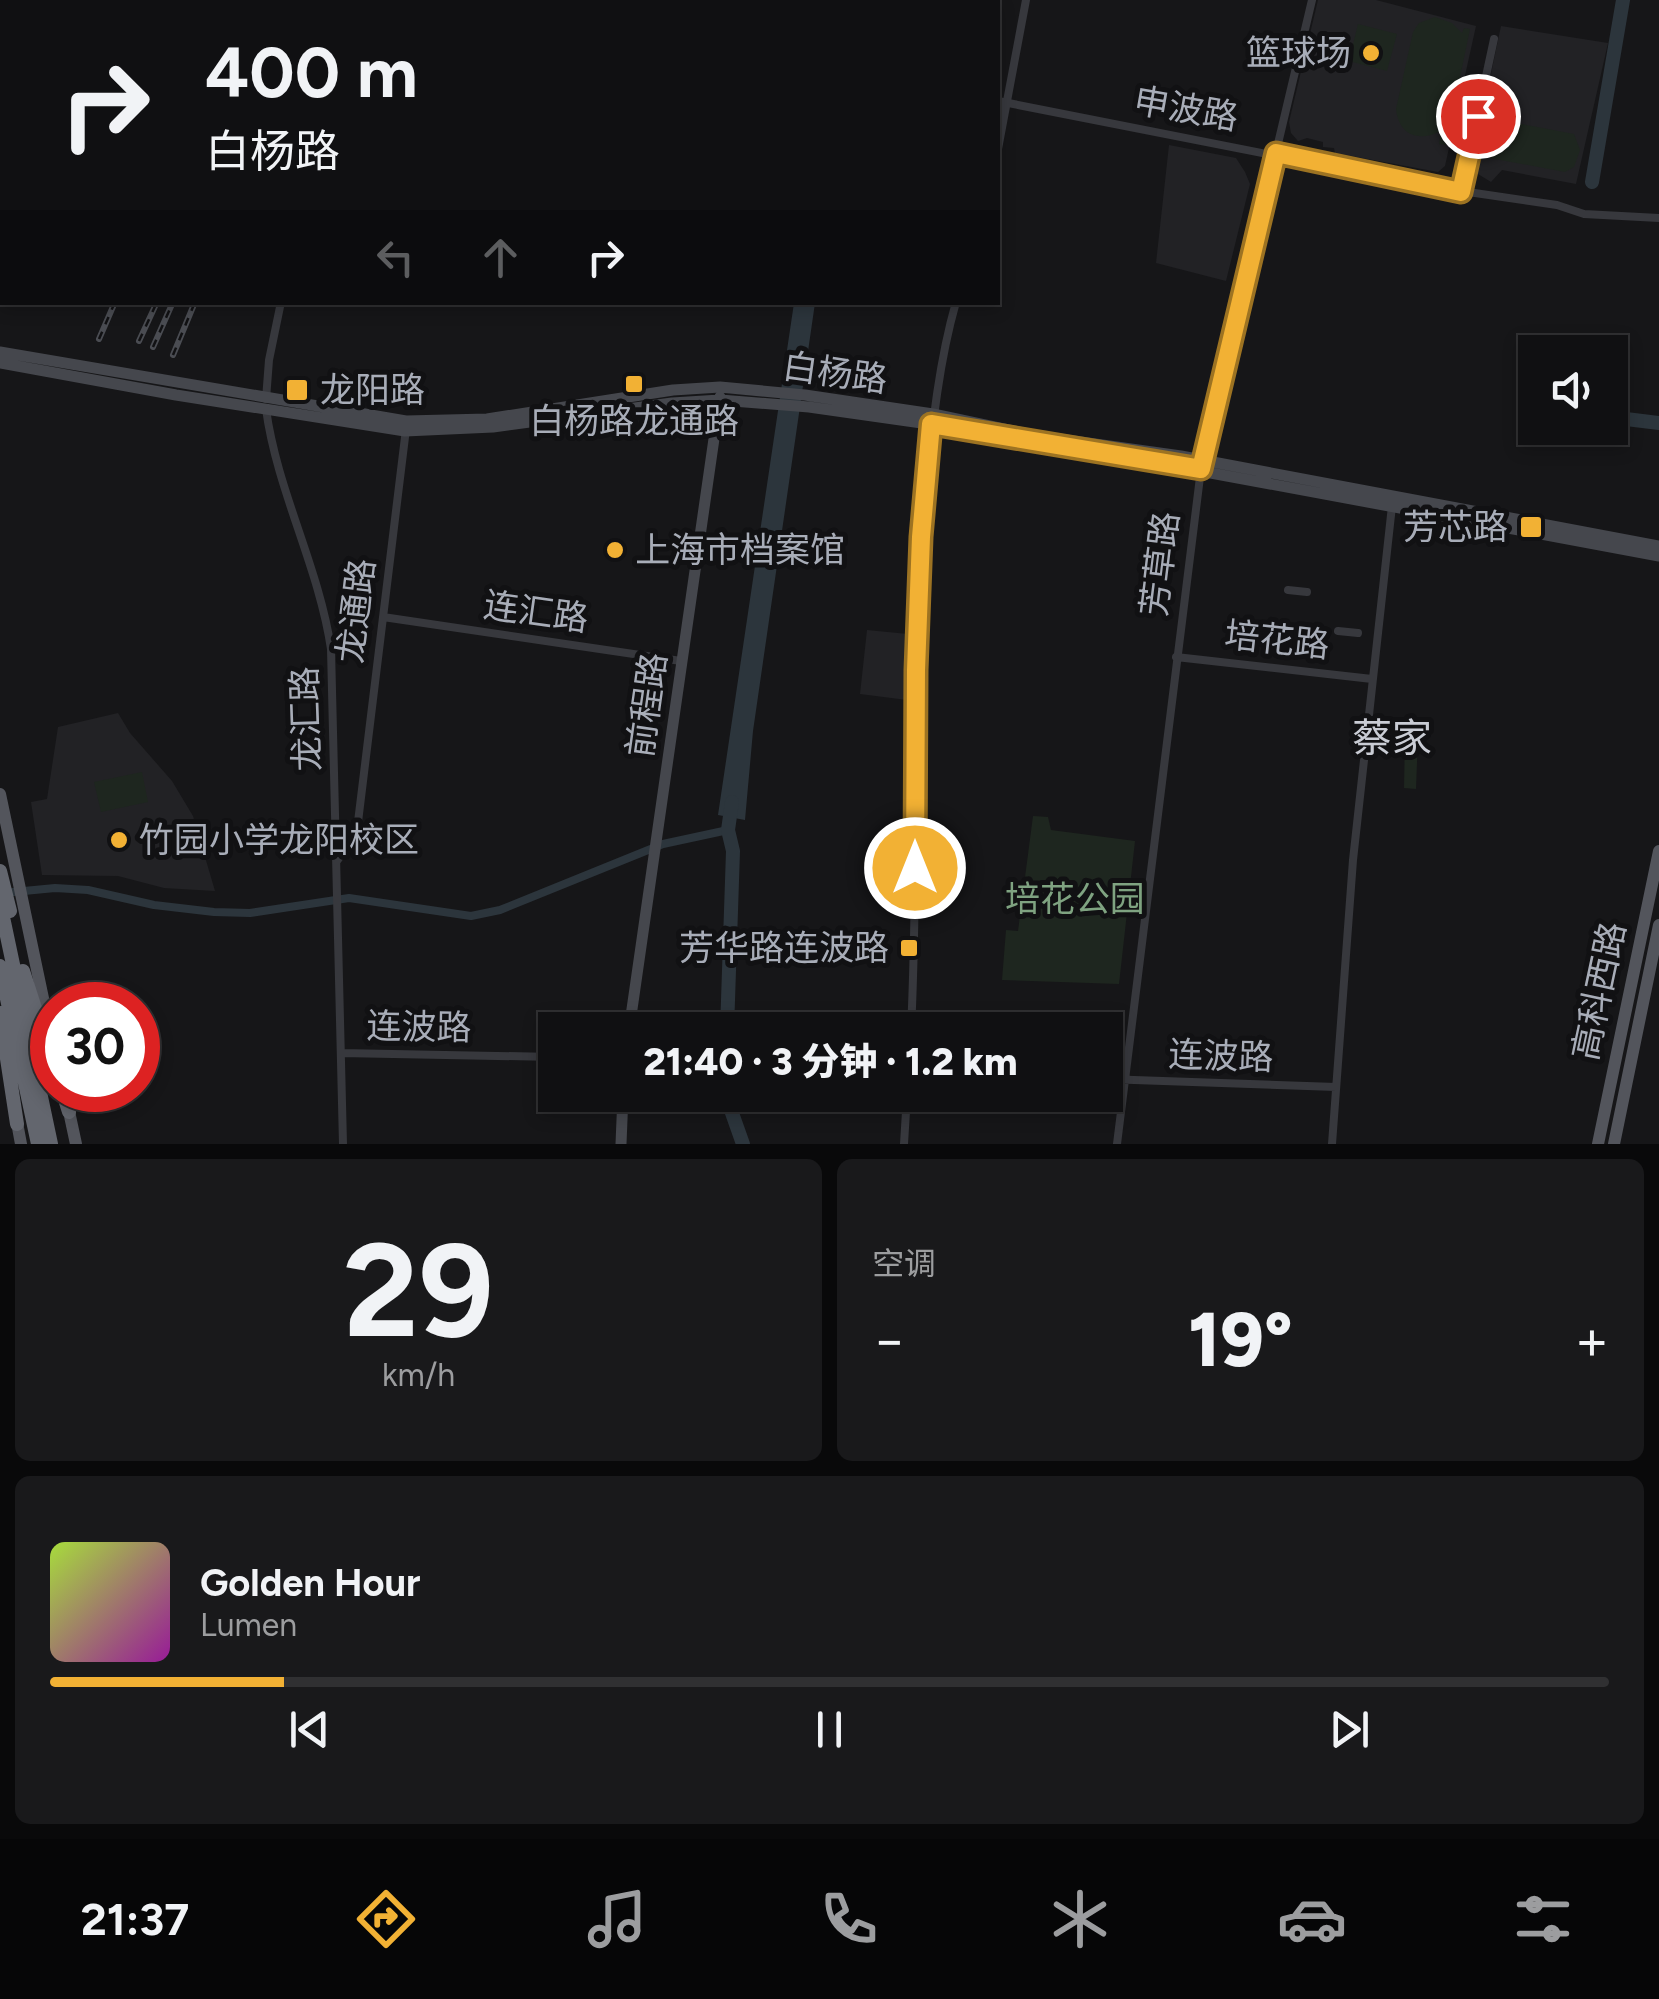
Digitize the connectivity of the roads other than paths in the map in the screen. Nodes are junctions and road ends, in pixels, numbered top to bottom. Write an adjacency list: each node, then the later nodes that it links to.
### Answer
1 (1026, 0): 5 (street)
2 (1312, 0): 7 (street, 芳草路)
3 (1494, 39): 8 (street)
4 (1000, 101): 5 (street, 申波路)
5 (1008, 103): 6 (street); 7 (street, 申波路)
6 (1000, 140)
7 (1276, 153): 8 (street, 申波路); 18 (street, 芳草路)
8 (1461, 192): 9 (street, 申波路)
9 (1659, 218)
10 (280, 305): 15 (street, 龙汇路)
11 (955, 305): 16 (street)
12 (0, 352): 15 (main road, 白杨路)
13 (0, 362): 15 (main road, 白杨路)
14 (720, 394): 16 (main road, 白杨路); 17 (main road, 白杨路); 28 (main road, 前程路)
15 (266, 404): 17 (main road, 白杨路); 32 (street, 龙汇路)
16 (932, 419): 18 (main road, 白杨路); 40 (street)
17 (406, 426): 24 (street, 龙通路)
18 (1202, 465): 19 (main road, 白杨路); 27 (street, 芳草路)
19 (1393, 501): 20 (main road, 白杨路); 21 (main road, 白杨路); 29 (street)
20 (1659, 546)
21 (1659, 556)
22 (1288, 590): 23 (street)
23 (1307, 592)
24 (383, 617): 28 (street, 连汇路); 32 (street, 龙通路)
25 (1338, 631): 26 (street)
26 (1358, 633)
27 (1176, 656): 29 (street, 培花路); 46 (street, 芳草路)
28 (681, 661): 39 (main road, 前程路)
29 (1372, 679): 47 (street)
30 (0, 794): 33 (main road)
31 (1659, 850): 60 (main road, 高科西路)
32 (337, 861): 42 (street, 龙汇路)
33 (6, 874): 34 (highway)
34 (9, 908): 37 (main road); 38 (highway); 52 (highway)
35 (1659, 925): 61 (main road, 高科西路)
36 (0, 966): 52 (highway)
37 (33, 982)
38 (30, 993)
39 (632, 1012)
40 (912, 1012)
41 (0, 1014): 51 (highway)
42 (341, 1053): 44 (street, 连波路); 55 (street, 龙汇路)
43 (0, 1057): 51 (main road)
44 (538, 1057)
45 (1123, 1080): 46 (street, 连波路)
46 (1126, 1080): 47 (street, 连波路); 58 (street, 芳草路)
47 (1336, 1087): 59 (street)
48 (69, 1112): 54 (main road)
49 (623, 1112): 56 (main road)
50 (906, 1112): 57 (street)
51 (17, 1124): 53 (main road)
52 (47, 1143)
53 (22, 1144)
54 (76, 1144)
55 (343, 1144)
56 (621, 1144)
57 (904, 1144)
58 (1118, 1144)
59 (1332, 1144)
60 (1598, 1144)
61 (1614, 1144)

